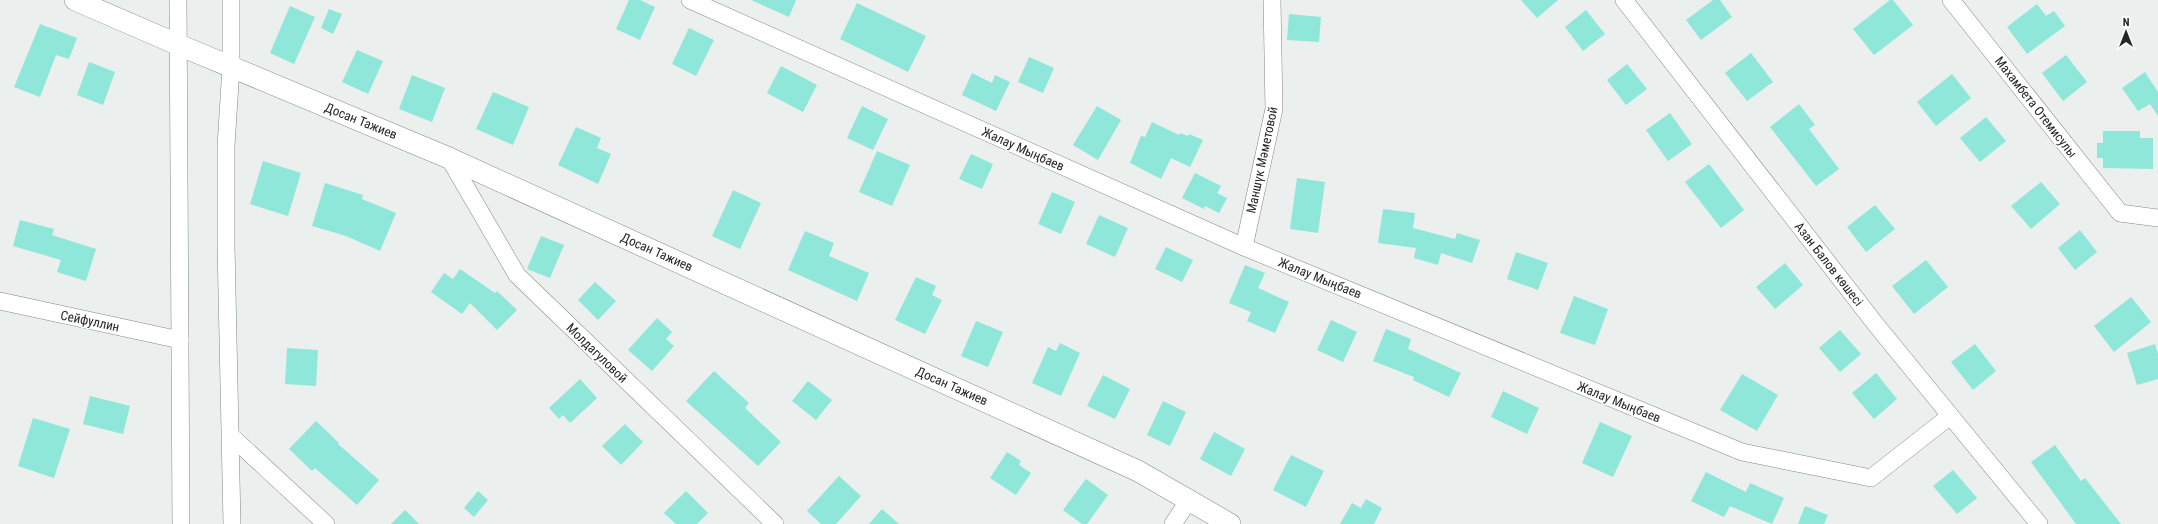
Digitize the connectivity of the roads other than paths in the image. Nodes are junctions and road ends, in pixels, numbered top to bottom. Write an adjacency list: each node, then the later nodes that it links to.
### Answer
1 (75, 0): 8 (street, Досан Тажиев)
2 (178, 0): 8 (street)
3 (231, 0): 9 (street)
4 (690, 0): 12 (street, Жалау Мыңбаев)
5 (1272, 0): 12 (street, Маншүк Мәметовой)
6 (1624, 0): 15 (street, Азан Балов көшесі)
7 (1951, 0): 11 (street, Махамбета Отемисулы)
8 (178, 45): 9 (street, Досан Тажиев); 14 (street)
9 (231, 67): 10 (street, Досан Тажиев); 16 (street)
10 (449, 158): 17 (street, Досан Тажиев); 21 (street, Молдагуловой)
11 (2158, 218)
12 (1244, 247): 15 (street, Жалау Мыңбаев)
13 (0, 301): 14 (street, Сейфуллин)
14 (180, 340): 18 (street)
15 (1950, 416): 24 (street, Азан Балов көшесі)
16 (231, 436): 19 (street); 20 (street)
17 (1189, 500): 22 (street); 23 (street, Досан Тажиев)
18 (181, 524)
19 (232, 524)
20 (326, 524)
21 (775, 524)
22 (1174, 524)
23 (1230, 524)
24 (2039, 524)

